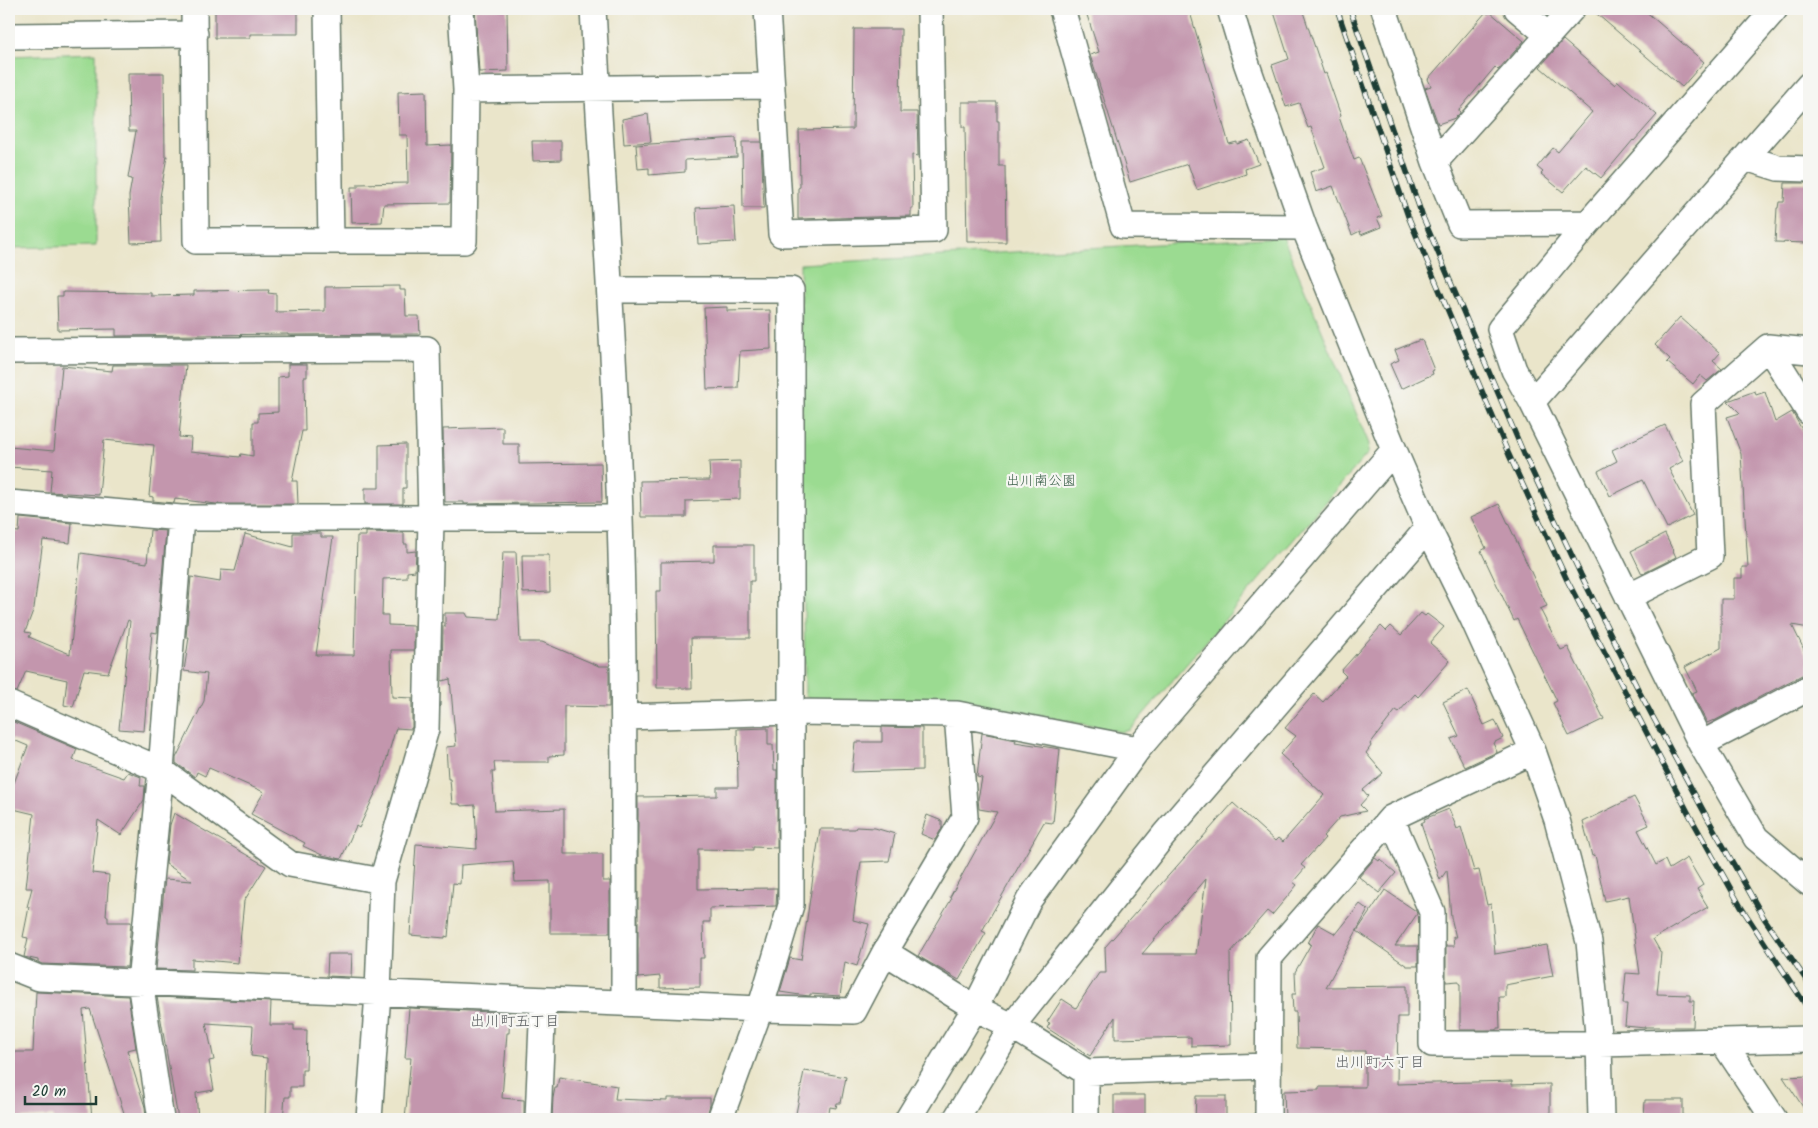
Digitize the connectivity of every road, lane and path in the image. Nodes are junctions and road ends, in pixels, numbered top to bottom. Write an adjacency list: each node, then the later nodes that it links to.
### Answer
1 (194, 9): 13 (street)
2 (327, 9): 25 (street)
3 (461, 9): 19 (street)
4 (593, 9): 18 (street)
5 (767, 9): 17 (street)
6 (930, 9): 17 (street)
7 (1062, 9): 24 (street)
8 (1230, 9): 24 (street)
9 (1384, 9): 21 (street)
10 (1517, 9): 14 (street)
11 (1572, 9): 14 (street)
12 (1775, 9): 23 (street)
13 (195, 34): 15 (street); 25 (street)
14 (1548, 35): 21 (street)
15 (9, 36)
16 (1809, 85): 20 (street)
17 (771, 86): 18 (street)
18 (597, 89): 19 (street); 26 (street)
19 (466, 90): 25 (street)
20 (1746, 158): 22 (street); 30 (street)
21 (1435, 162): 23 (street)
22 (1809, 169)
23 (1588, 223): 30 (street)
24 (1304, 227): 32 (street)
25 (331, 241)
26 (610, 290): 35 (street); 41 (street)
27 (1768, 347): 29 (street); 31 (street); 38 (street)
28 (9, 351): 36 (street)
29 (1809, 351)
30 (1532, 402): 38 (street)
31 (1808, 409)
32 (1394, 450): 37 (street); 45 (street)
33 (9, 503): 34 (street)
34 (181, 518): 36 (street); 47 (street)
35 (620, 518): 36 (street); 43 (street)
36 (431, 519): 49 (street)
37 (1428, 528): 46 (street); 59 (street)
38 (1628, 597): 44 (street)
39 (1809, 688): 44 (street)
40 (9, 704): 47 (street)
41 (792, 712): 42 (street); 43 (street); 58 (street)
42 (957, 714): 45 (street); 51 (street)
43 (624, 717): 56 (street)
44 (1701, 744): 50 (street)
45 (1138, 749): 57 (street)
46 (1533, 751): 48 (street); 62 (street)
47 (161, 770): 49 (street); 53 (street)
48 (1391, 818): 62 (street); 63 (street)
49 (382, 881): 54 (street)
50 (1809, 883)
51 (885, 952): 57 (street); 58 (street)
52 (9, 966): 53 (street)
53 (140, 982): 54 (street); 65 (street)
54 (378, 993): 55 (street); 66 (street)
55 (543, 1000): 56 (street); 67 (street)
56 (624, 1002): 58 (street)
57 (976, 1008): 59 (street); 69 (street)
58 (760, 1009): 68 (street)
59 (1012, 1026): 64 (street); 70 (street)
60 (1805, 1039): 61 (street)
61 (1723, 1042): 62 (street); 74 (street)
62 (1600, 1044): 73 (street)
63 (1268, 1066): 64 (street); 72 (street)
64 (1086, 1072): 71 (street)
65 (161, 1119)
66 (369, 1119)
67 (538, 1119)
68 (720, 1119)
69 (908, 1119)
70 (956, 1119)
71 (1086, 1119)
72 (1268, 1119)
73 (1601, 1119)
74 (1774, 1119)

